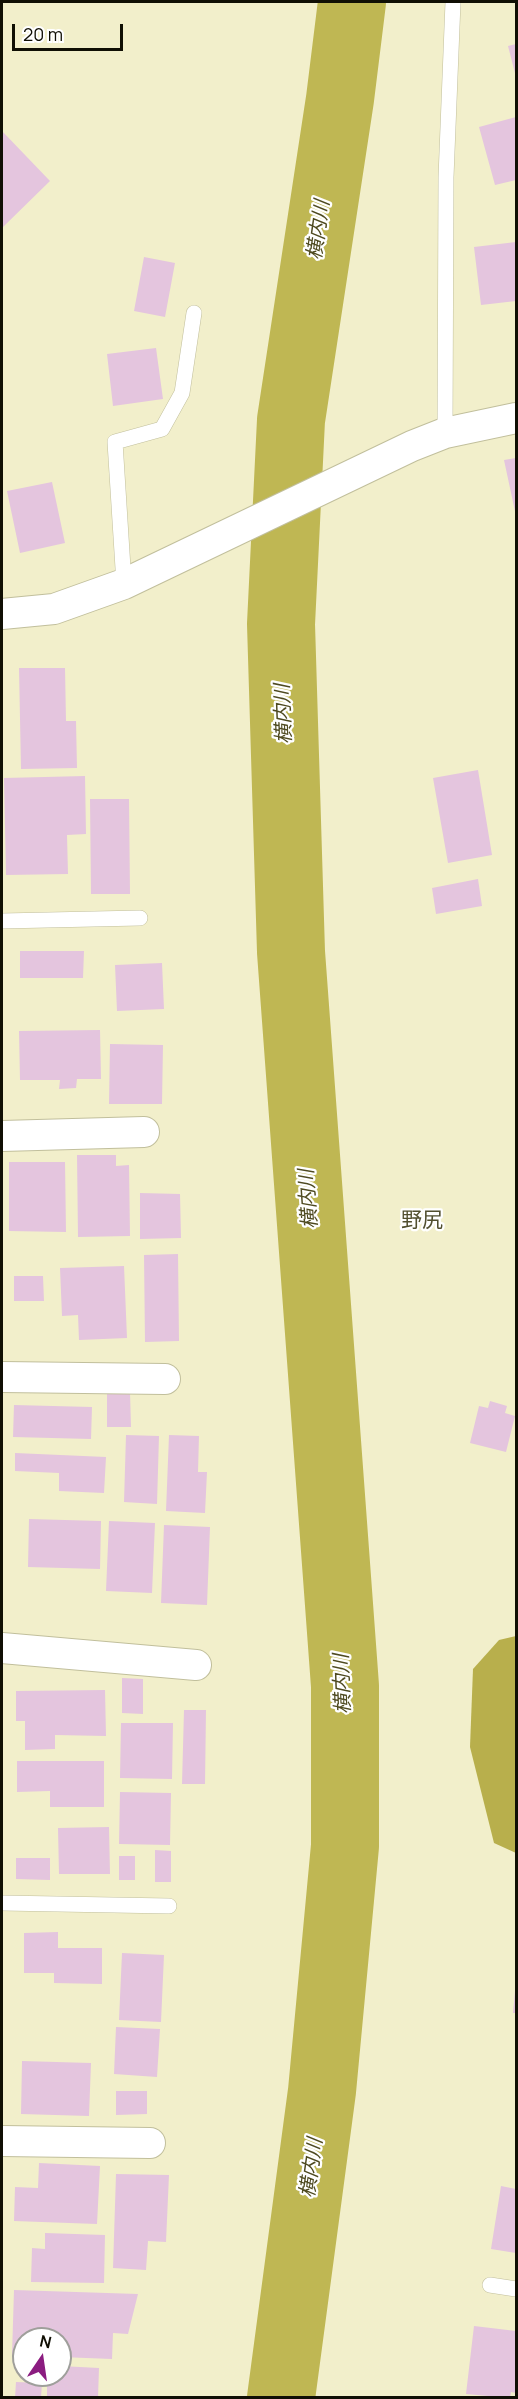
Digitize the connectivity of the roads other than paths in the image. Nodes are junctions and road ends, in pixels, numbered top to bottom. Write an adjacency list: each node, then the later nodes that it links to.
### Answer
1 (453, 2): 4 (lane)
2 (194, 313): 5 (lane)
3 (516, 418): 4 (street)
4 (445, 433): 5 (street)
5 (124, 584): 6 (street)
6 (2, 614)
7 (140, 918): 8 (lane)
8 (2, 921)
9 (144, 1132): 10 (street)
10 (2, 1136)
11 (2, 1377): 12 (street)
12 (165, 1379)
13 (2, 1648): 14 (street)
14 (196, 1665)
15 (2, 1903): 16 (lane)
16 (169, 1906)
17 (2, 2141): 18 (street)
18 (150, 2143)
19 (489, 2285): 20 (lane)
20 (516, 2289)

